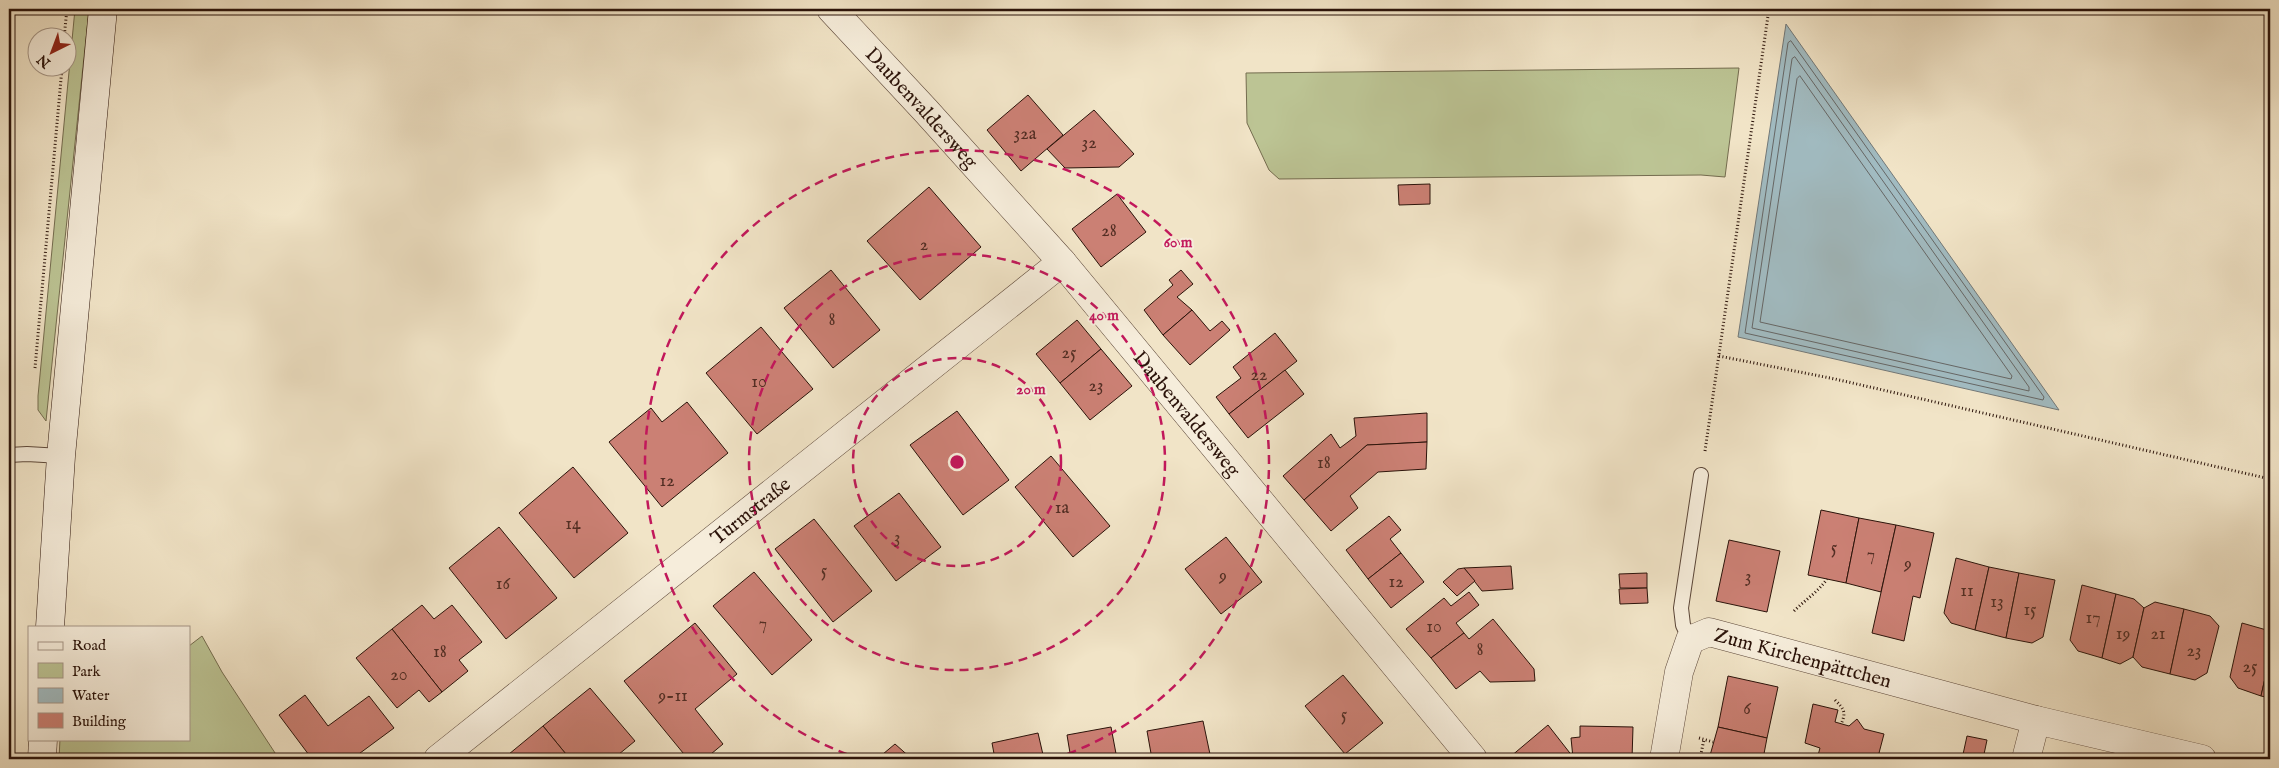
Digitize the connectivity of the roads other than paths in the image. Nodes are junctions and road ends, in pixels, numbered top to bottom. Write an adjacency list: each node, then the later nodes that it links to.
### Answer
1 (103, 9): 5 (street)
2 (831, 9): 3 (street, Daubenvaldersweg)
3 (1062, 262): 12 (street, Turmstraße); 13 (street, Daubenvaldersweg)
4 (9, 455): 5 (lane)
5 (61, 456): 7 (street)
6 (1701, 475): 8 (lane)
7 (50, 626)
8 (1690, 640): 9 (street, Zum Kirchenpättchen); 14 (street, Zum Kirchenpättchen)
9 (2036, 720): 15 (street); 16 (street, Zum Kirchenpättchen)
10 (43, 740): 11 (street)
11 (42, 759)
12 (438, 759)
13 (1473, 759)
14 (1664, 759)
15 (2026, 759)
16 (2202, 759)

